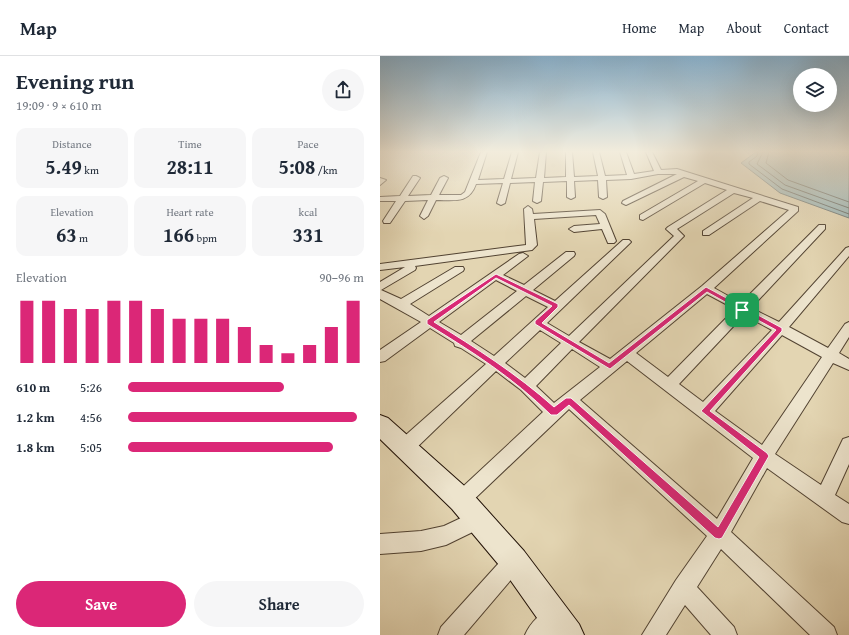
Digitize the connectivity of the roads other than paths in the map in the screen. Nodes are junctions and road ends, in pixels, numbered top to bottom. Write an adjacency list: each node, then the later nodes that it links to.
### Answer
1 (415, 179): 17 (street)
2 (443, 179): 18 (street)
3 (473, 179): 11 (street)
4 (602, 179): 8 (street); 14 (street)
5 (674, 179): 21 (street)
6 (702, 179): 9 (street)
7 (538, 180): 8 (street); 10 (street); 19 (street)
8 (570, 180): 13 (street)
9 (705, 180): 12 (street); 23 (street)
10 (507, 181): 11 (street); 20 (street)
11 (472, 182): 18 (street)
12 (733, 190): 15 (street); 49 (street)
13 (570, 197)
14 (603, 197)
15 (758, 198): 28 (street); 39 (street)
16 (380, 199): 17 (street)
17 (401, 199): 18 (street); 24 (street)
18 (433, 199): 22 (street)
19 (537, 201)
20 (501, 203)
21 (626, 203)
22 (424, 216)
23 (643, 217)
24 (386, 221)
25 (605, 226): 27 (street); 29 (street); 34 (street)
26 (822, 228): 44 (street)
27 (574, 229)
28 (706, 233)
29 (611, 241)
30 (626, 242): 43 (street)
31 (849, 250): 48 (street)
32 (570, 254): 40 (street)
33 (523, 256): 37 (street)
34 (380, 267)
35 (411, 268): 38 (street)
36 (458, 269): 42 (street)
37 (496, 276): 40 (street); 45 (street)
38 (380, 287)
39 (706, 289): 44 (street); 51 (street)
40 (526, 290): 43 (street); 50 (street)
41 (380, 294): 42 (street)
42 (401, 304): 45 (street)
43 (556, 306): 46 (street)
44 (742, 310): 48 (street); 57 (street)
45 (429, 322): 50 (street); 53 (street)
46 (538, 323): 49 (street); 54 (street)
47 (849, 327): 52 (street)
48 (780, 329): 52 (street); 60 (street)
49 (570, 342): 56 (street); 58 (street)
50 (460, 343): 54 (street)
51 (627, 354): 56 (street); 57 (street)
52 (830, 355): 55 (street); 65 (street)
53 (380, 357)
54 (494, 362): 58 (street); 64 (street)
55 (849, 365)
56 (610, 366): 59 (street)
57 (670, 385): 60 (street)
58 (526, 386): 61 (street)
59 (569, 400): 61 (street); 70 (street)
60 (705, 411): 65 (street)
61 (554, 412): 67 (street)
62 (380, 425): 64 (street)
63 (849, 445): 66 (street)
64 (405, 447): 67 (street)
65 (764, 456): 66 (street); 70 (street)
66 (825, 497): 68 (street)
67 (461, 500): 69 (street)
68 (849, 516)
69 (478, 519): 71 (street); 72 (street)
70 (719, 534): 73 (street); 79 (street)
71 (380, 545)
72 (514, 561): 74 (street); 75 (street)
73 (683, 587): 77 (street); 78 (street)
74 (561, 626): 76 (street)
75 (449, 635)
76 (536, 635)
77 (653, 635)
78 (726, 635)
79 (826, 635)

